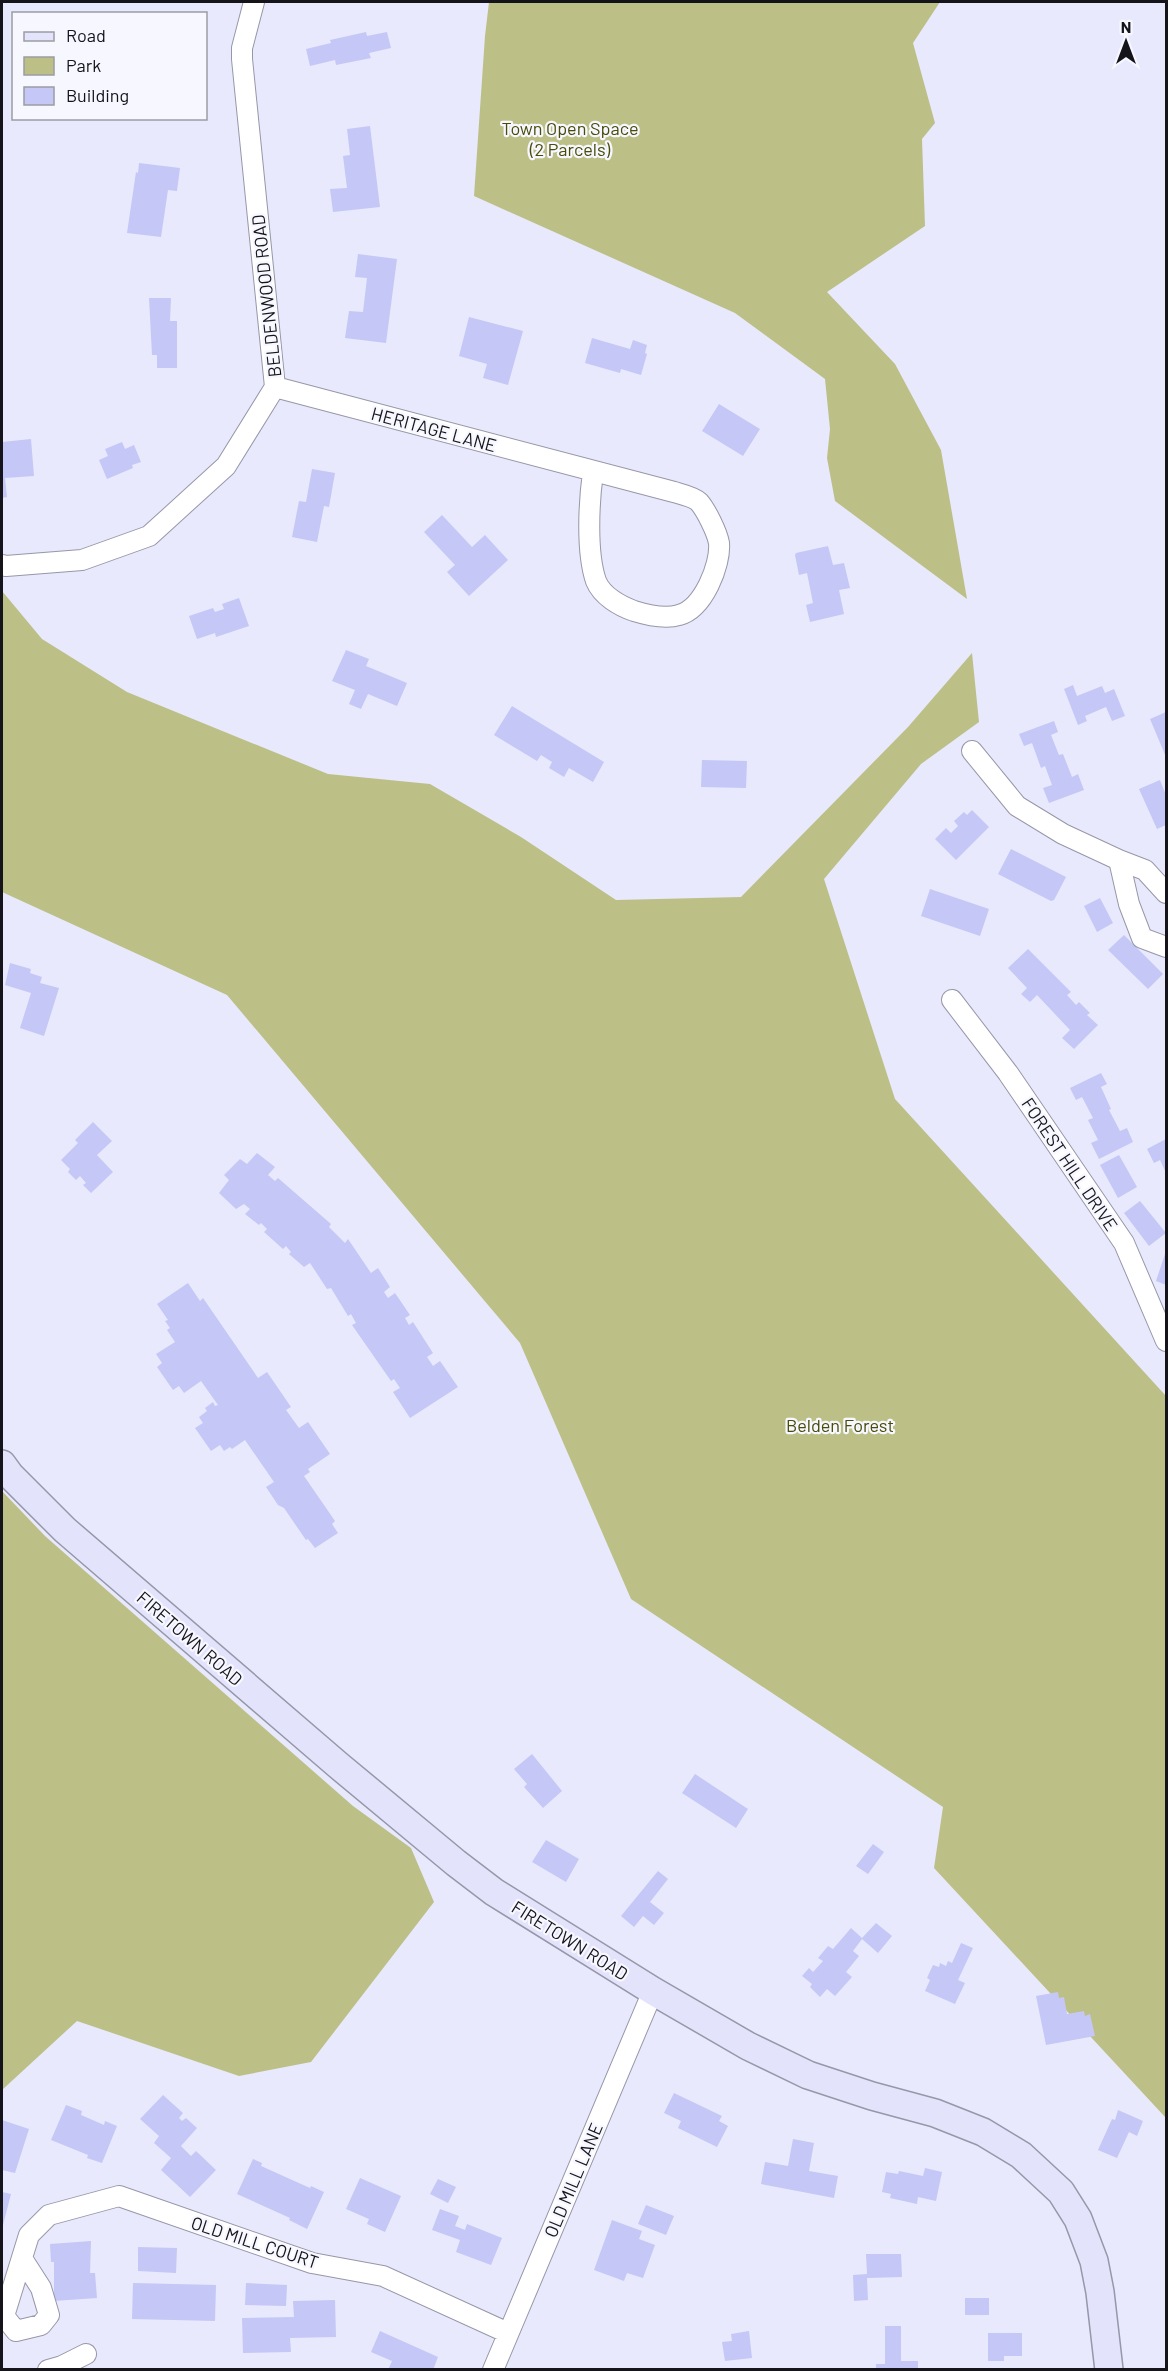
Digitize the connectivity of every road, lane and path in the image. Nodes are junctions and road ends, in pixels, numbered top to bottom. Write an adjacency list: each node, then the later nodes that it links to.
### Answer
1 (254, 2): 2 (street, BELDENWOOD ROAD)
2 (275, 387): 3 (street, HERITAGE LANE); 4 (street, BELDENWOOD ROAD)
3 (593, 472): 3 (street, HERITAGE LANE)
4 (2, 565)
5 (972, 751): 6 (street)
6 (1119, 860): 7 (street); 8 (street)
7 (1167, 893)
8 (1167, 947)
9 (952, 1000): 10 (street, FOREST HILL DRIVE)
10 (1167, 1341)
11 (2, 1464): 12 (street, FIRETOWN ROAD)
12 (653, 1991): 14 (street, OLD MILL LANE); 18 (street, FIRETOWN ROAD)
13 (23, 2260): 14 (street, OLD MILL COURT)
14 (508, 2333): 17 (street, OLD MILL LANE)
15 (86, 2354): 16 (street)
16 (48, 2370)
17 (493, 2370)
18 (1109, 2370)

